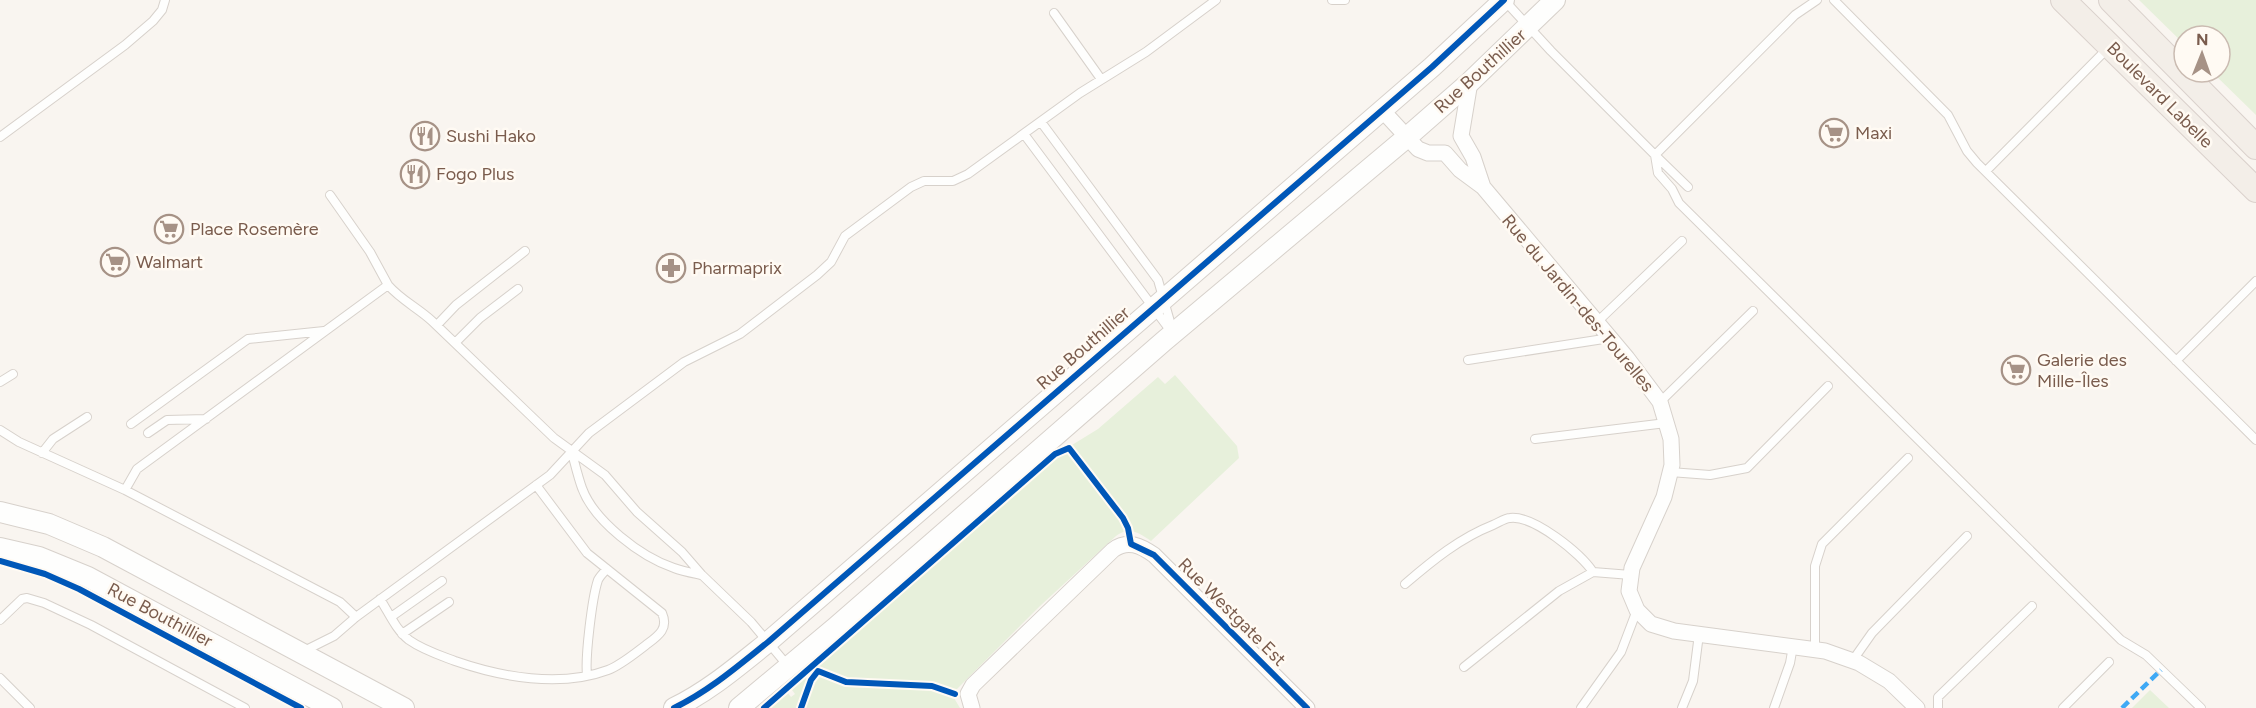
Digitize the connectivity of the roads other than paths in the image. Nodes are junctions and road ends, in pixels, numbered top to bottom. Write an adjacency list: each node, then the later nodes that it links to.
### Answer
1 (165, 0): 20 (lane)
2 (1216, 0): 14 (lane)
3 (1332, 0): 4 (lane)
4 (1345, 0)
5 (1504, 0): 12 (lane); 16 (street, Rue Bouthillier)
6 (1555, 0): 12 (street, Rue Bouthillier)
7 (1817, 0): 24 (lane)
8 (1834, 0): 25 (lane)
9 (2063, 0): 13 (main road, Boulevard Labelle)
10 (2111, 0): 22 (main road, Boulevard Labelle)
11 (1054, 13): 14 (lane)
12 (1529, 27): 15 (street, Rue Bouthillier); 24 (lane)
13 (2110, 46): 25 (lane); 28 (main road, Boulevard Labelle)
14 (1101, 79): 17 (lane)
15 (1470, 82): 19 (street); 21 (street, Rue Bouthillier)
16 (1382, 110): 21 (street, Rue du Jardin-des-Tourelles); 35 (street, Rue Bouthillier)
17 (1041, 122): 18 (lane); 35 (lane)
18 (1024, 134): 35 (lane); 58 (lane)
19 (1461, 136): 23 (street); 26 (street, Rue du Jardin-des-Tourelles)
20 (0, 137)
21 (1406, 138): 23 (street, Rue du Jardin-des-Tourelles); 40 (street, Rue Bouthillier)
22 (2256, 147)
23 (1441, 152): 26 (street, Rue du Jardin-des-Tourelles)
24 (1655, 155): 27 (lane); 105 (lane)
25 (1986, 171): 44 (lane)
26 (1483, 187): 37 (street, Rue du Jardin-des-Tourelles)
27 (1688, 187)
28 (2256, 190)
29 (330, 195): 33 (lane)
30 (1683, 241): 37 (lane)
31 (525, 251): 38 (lane)
32 (2256, 280): 44 (lane)
33 (388, 285): 38 (lane); 39 (lane)
34 (518, 289): 42 (lane)
35 (1158, 303): 40 (lane); 40 (lane); 81 (street, Rue Bouthillier)
36 (1753, 311): 48 (lane)
37 (1596, 323): 41 (street, Rue du Jardin-des-Tourelles)
38 (437, 325): 42 (lane)
39 (325, 331): 50 (lane); 52 (lane)
40 (1173, 334): 87 (street, Rue Bouthillier)
41 (1610, 338): 43 (lane); 48 (street, Rue du Jardin-des-Tourelles)
42 (455, 343): 58 (lane)
43 (1468, 360)
44 (2176, 361): 56 (lane)
45 (13, 374): 46 (lane)
46 (0, 382)
47 (1827, 386): 60 (lane)
48 (1660, 402): 51 (street, Rue du Jardin-des-Tourelles)
49 (87, 417): 57 (lane)
50 (206, 419): 54 (lane); 62 (lane)
51 (1666, 423): 55 (lane); 60 (street, Rue du Jardin-des-Tourelles)
52 (131, 424)
53 (0, 430): 57 (lane)
54 (148, 433)
55 (1535, 439)
56 (2256, 440)
57 (42, 453): 62 (lane)
58 (572, 453): 61 (lane); 68 (lane); 68 (lane)
59 (1908, 458): 83 (lane)
60 (1670, 472): 69 (street, Rue du Jardin-des-Tourelles)
61 (536, 485): 66 (lane); 72 (lane)
62 (125, 490): 76 (lane)
63 (0, 512): 84 (street, Rue Bouthillier)
64 (1967, 536): 85 (lane)
65 (0, 548): 93 (street, Rue Bouthillier)
66 (607, 569): 89 (lane); 89 (lane)
67 (1593, 572): 69 (lane); 71 (lane); 88 (lane)
68 (702, 575): 81 (lane)
69 (1631, 575): 75 (street, Rue du Jardin-des-Tourelles)
70 (442, 582): 77 (lane)
71 (1406, 584)
72 (380, 599): 76 (lane); 77 (lane)
73 (449, 602): 79 (lane)
74 (2032, 606): 103 (lane)
75 (1637, 610): 80 (street); 99 (lane)
76 (356, 616): 84 (lane)
77 (391, 617): 79 (lane)
78 (0, 620): 92 (lane)
79 (402, 634): 89 (lane)
80 (1699, 634): 82 (street); 100 (lane)
81 (768, 642): 87 (lane); 95 (street, Rue Bouthillier)
82 (1793, 646): 83 (street); 101 (lane)
83 (1815, 649): 85 (street)
84 (299, 653): 94 (street, Rue Bouthillier)
85 (1853, 660): 102 (street)
86 (2109, 662): 104 (lane)
87 (788, 667): 96 (street, Rue Bouthillier)
88 (1464, 667)
89 (587, 675)
90 (0, 678): 91 (lane)
91 (30, 708)
92 (245, 708)
93 (332, 708)
94 (404, 708)
95 (674, 708)
96 (739, 708)
97 (972, 708): 98 (street, Rue Westgate Est)
98 (1307, 708)
99 (1581, 708)
100 (1682, 708)
101 (1774, 708)
102 (1917, 708)
103 (1938, 708)
104 (2063, 708)
105 (2201, 708)

